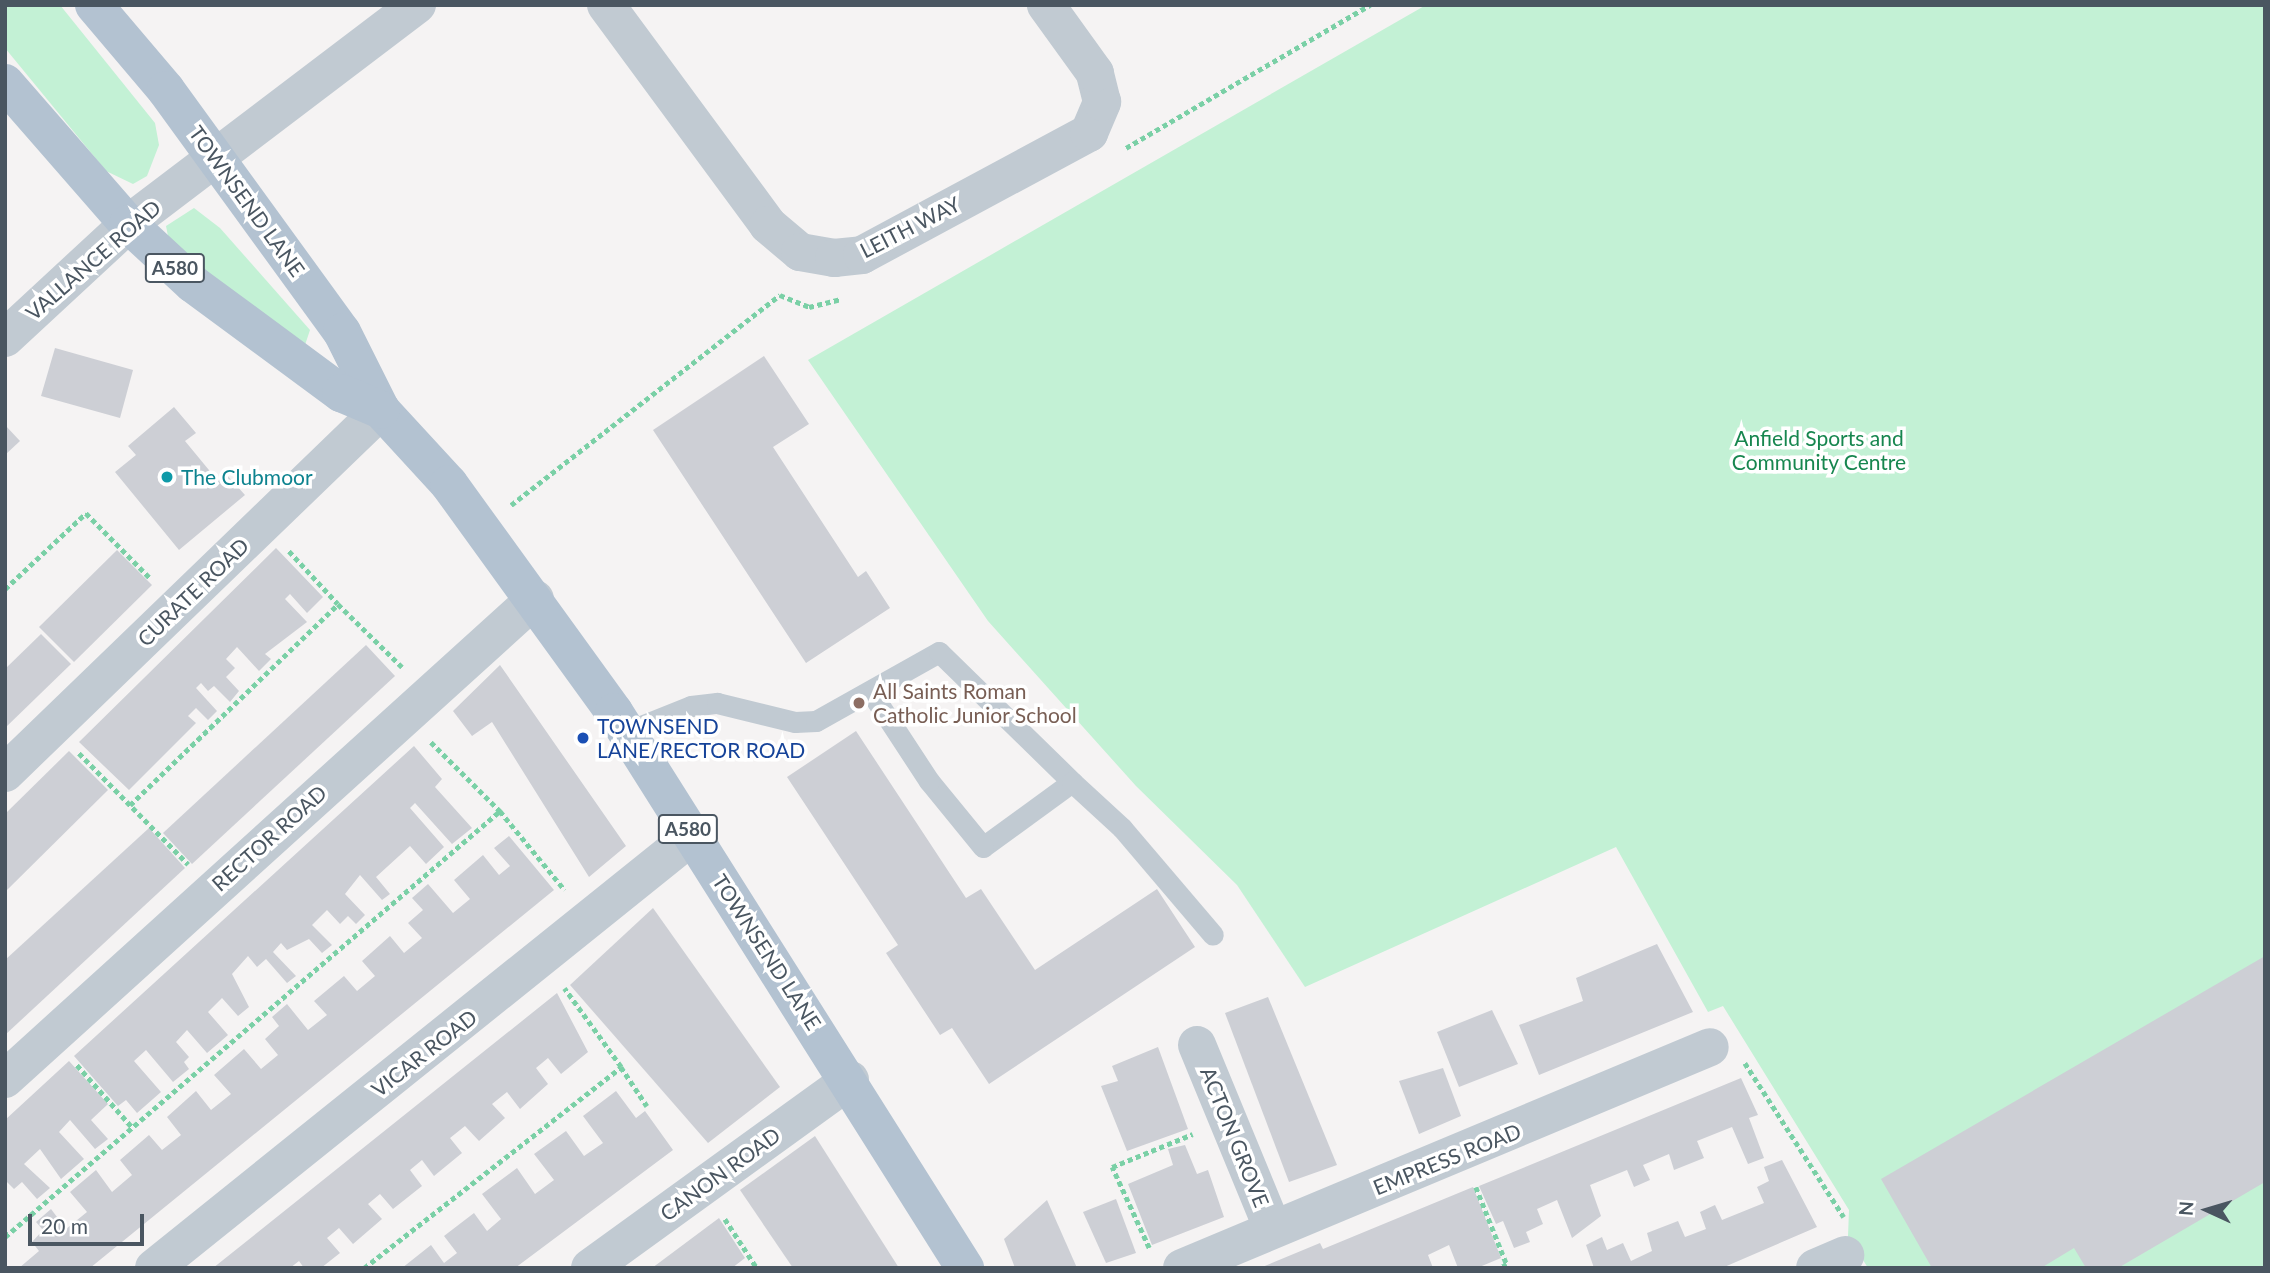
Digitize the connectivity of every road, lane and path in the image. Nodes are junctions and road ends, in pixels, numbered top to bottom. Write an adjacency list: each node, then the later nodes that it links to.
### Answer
1 (94, 5): 6 (main road, TOWNSEND LANE / A580)
2 (417, 5): 6 (street, VALLANCE ROAD)
3 (606, 5): 4 (street, LEITH WAY)
4 (1046, 5)
5 (5, 83): 7 (main road, TOWNSEND LANE / A580)
6 (215, 159): 7 (street, VALLANCE ROAD); 9 (main road, TOWNSEND LANE / A580)
7 (128, 224): 8 (street, VALLANCE ROAD); 9 (main road, TOWNSEND LANE / A580)
8 (5, 338)
9 (381, 410): 10 (street, CURATE ROAD); 12 (main road, TOWNSEND LANE / A580)
10 (264, 523): 13 (path); 14 (street, CURATE ROAD)
11 (5, 589): 14 (path)
12 (535, 599): 16 (street, RECTOR ROAD); 18 (main road, TOWNSEND LANE / A580)
13 (338, 604): 16 (path); 21 (path)
14 (178, 607): 17 (street, CURATE ROAD)
15 (872, 694): 18 (lane); 20 (lane); 20 (lane)
16 (415, 704): 22 (path); 24 (street, RECTOR ROAD)
17 (54, 727): 19 (street, CURATE ROAD); 21 (path)
18 (626, 732): 23 (main road, TOWNSEND LANE / A580)
19 (5, 773)
20 (1072, 782): 26 (lane)
21 (130, 805): 24 (path)
22 (500, 811): 25 (path); 36 (path)
23 (692, 836): 25 (street, VICAR ROAD); 33 (main road, TOWNSEND LANE / A580)
24 (213, 889): 28 (street, RECTOR ROAD)
25 (588, 918): 27 (street, VICAR ROAD)
26 (1213, 935)
27 (544, 959): 31 (path); 43 (street, VICAR ROAD)
28 (51, 1037): 32 (street, RECTOR ROAD); 36 (path)
29 (1197, 1045): 35 (street, ACTON GROVE)
30 (1710, 1048): 37 (street, EMPRESS ROAD); 42 (path)
31 (621, 1067): 34 (path); 44 (path)
32 (5, 1079)
33 (850, 1080): 38 (street, CANON ROAD); 47 (main road, TOWNSEND LANE / A580)
34 (647, 1106)
35 (1227, 1119): 39 (street, ACTON GROVE); 41 (path)
36 (132, 1126): 40 (path)
37 (1462, 1153): 39 (street, EMPRESS ROAD); 48 (path)
38 (703, 1186): 45 (street, CANON ROAD); 46 (path)
39 (1273, 1229): 41 (street, EMPRESS ROAD)
40 (5, 1237)
41 (1167, 1261)
42 (1830, 1262)
43 (154, 1268)
44 (364, 1268)
45 (590, 1268)
46 (757, 1268)
47 (965, 1268)
48 (1500, 1268)

